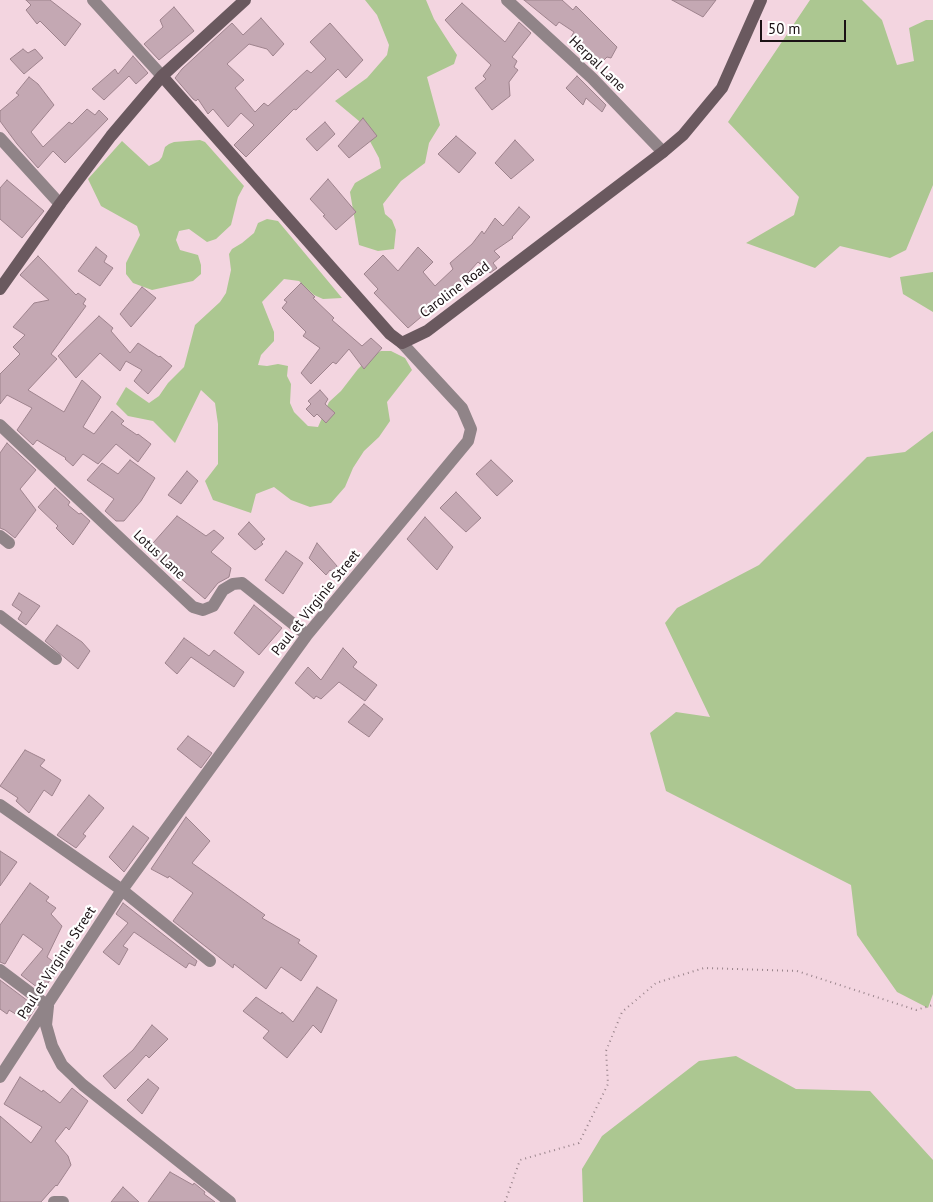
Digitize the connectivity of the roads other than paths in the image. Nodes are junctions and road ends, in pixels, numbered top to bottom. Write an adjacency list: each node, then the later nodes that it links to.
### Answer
1 (93, 0): 5 (street)
2 (245, 0): 5 (main road)
3 (507, 0): 7 (street, Herpal Lane)
4 (761, 0): 7 (main road, Caroline Road)
5 (162, 76): 8 (main road); 10 (main road)
6 (0, 138): 8 (street)
7 (663, 152): 10 (main road, Caroline Road)
8 (60, 204): 9 (main road)
9 (0, 289)
10 (402, 342): 13 (street, Paul et Virginie Street)
11 (0, 425): 13 (street, Lotus Lane)
12 (0, 616): 14 (street)
13 (308, 635): 16 (street, Paul et Virginie Street)
14 (56, 659)
15 (0, 805): 16 (street)
16 (122, 890): 17 (street); 19 (street, Paul et Virginie Street)
17 (210, 961)
18 (0, 970): 19 (street)
19 (48, 1006): 20 (street, Paul et Virginie Street); 23 (street)
20 (0, 1077)
21 (54, 1202): 22 (street)
22 (63, 1202)
23 (230, 1202)

